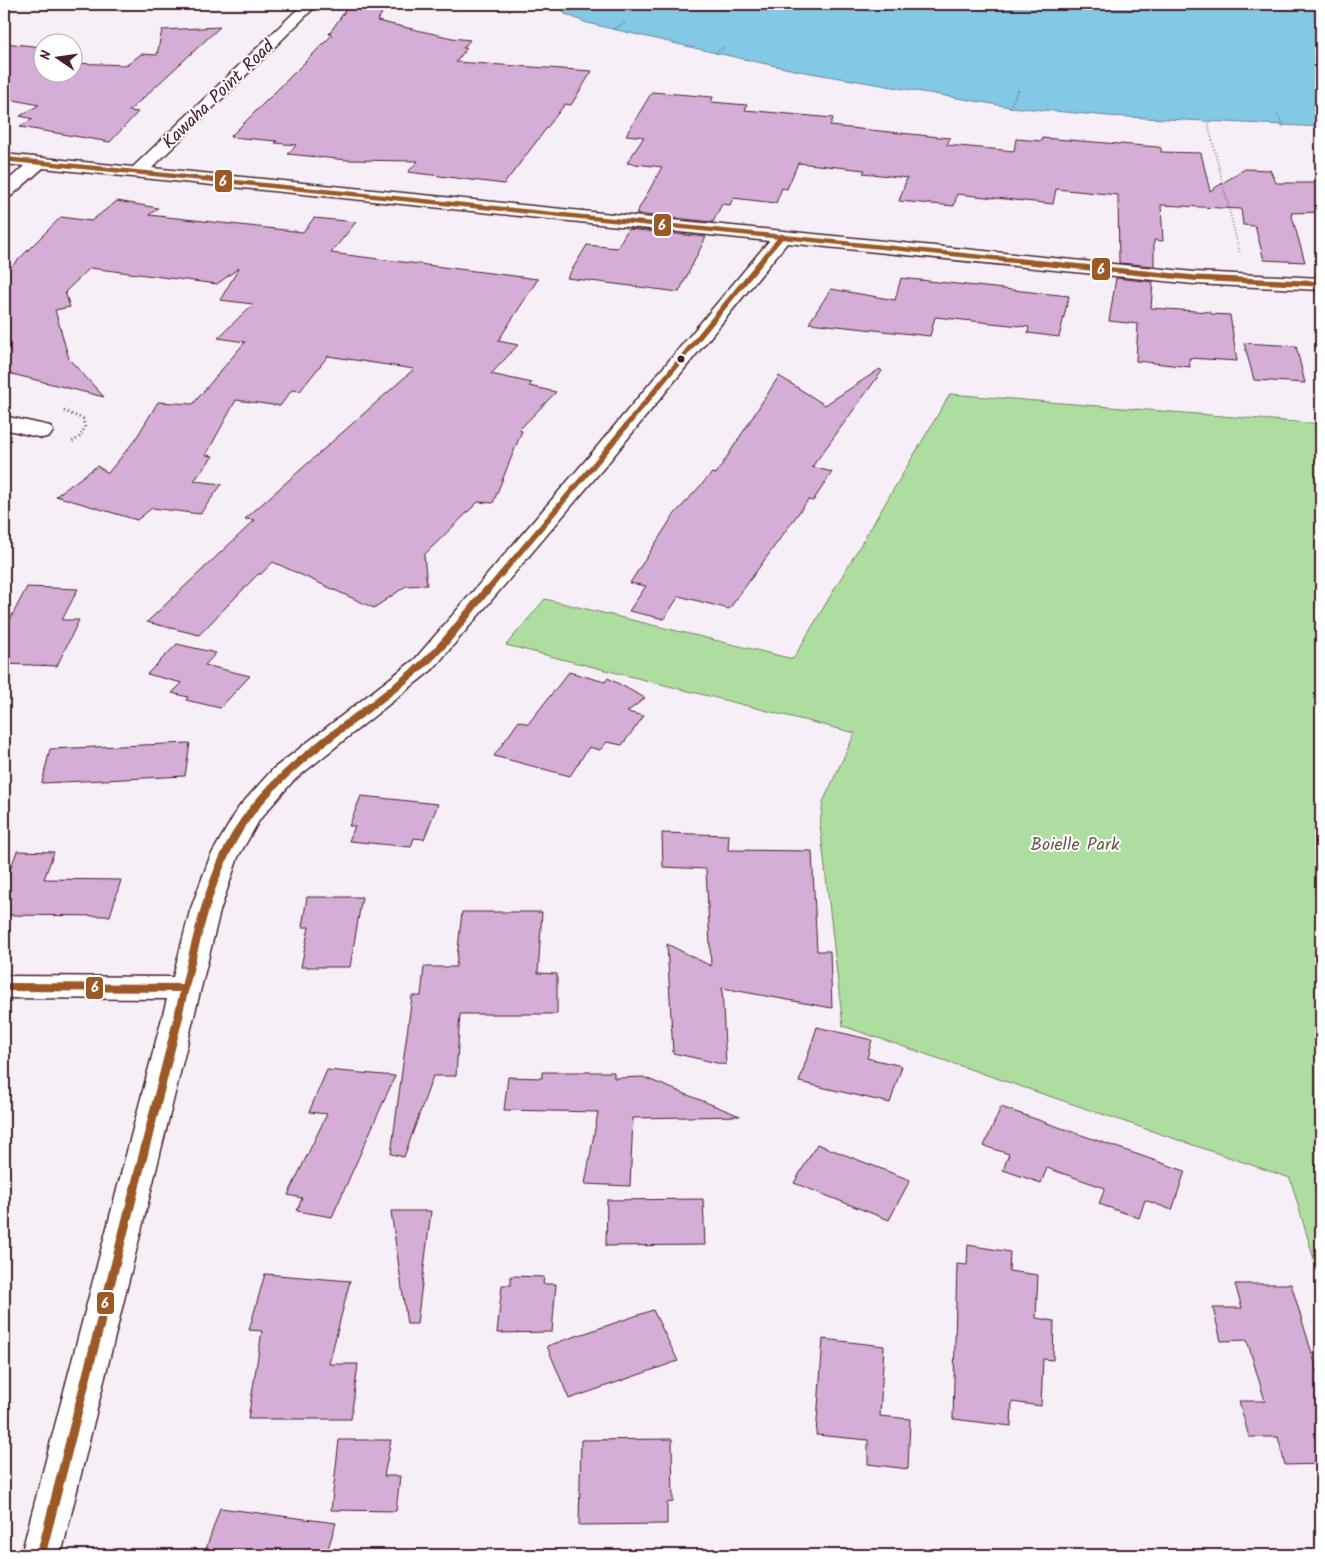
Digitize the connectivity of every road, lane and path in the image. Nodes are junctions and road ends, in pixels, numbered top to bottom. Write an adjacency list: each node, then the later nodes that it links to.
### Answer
1 (311, 4): 13 (street, Kawaha Point Road)
2 (625, 24): 3 (path)
3 (613, 29)
4 (725, 47): 5 (path)
5 (716, 53)
6 (1019, 89): 7 (path)
7 (1010, 107)
8 (1278, 115): 10 (path)
9 (1208, 123): 16 (path)
10 (1284, 127)
11 (4, 159): 12 (street)
12 (39, 162): 13 (street); 14 (street)
13 (138, 172): 15 (street, Kawaha Point Road)
14 (4, 193)
15 (782, 236): 16 (street, Kawaha Point Road); 21 (street)
16 (1246, 282): 17 (street, Kawaha Point Road)
17 (1321, 284)
18 (4, 423): 19 (street)
19 (42, 431)
20 (4, 987): 21 (street)
21 (185, 988): 22 (street)
22 (41, 1555)

